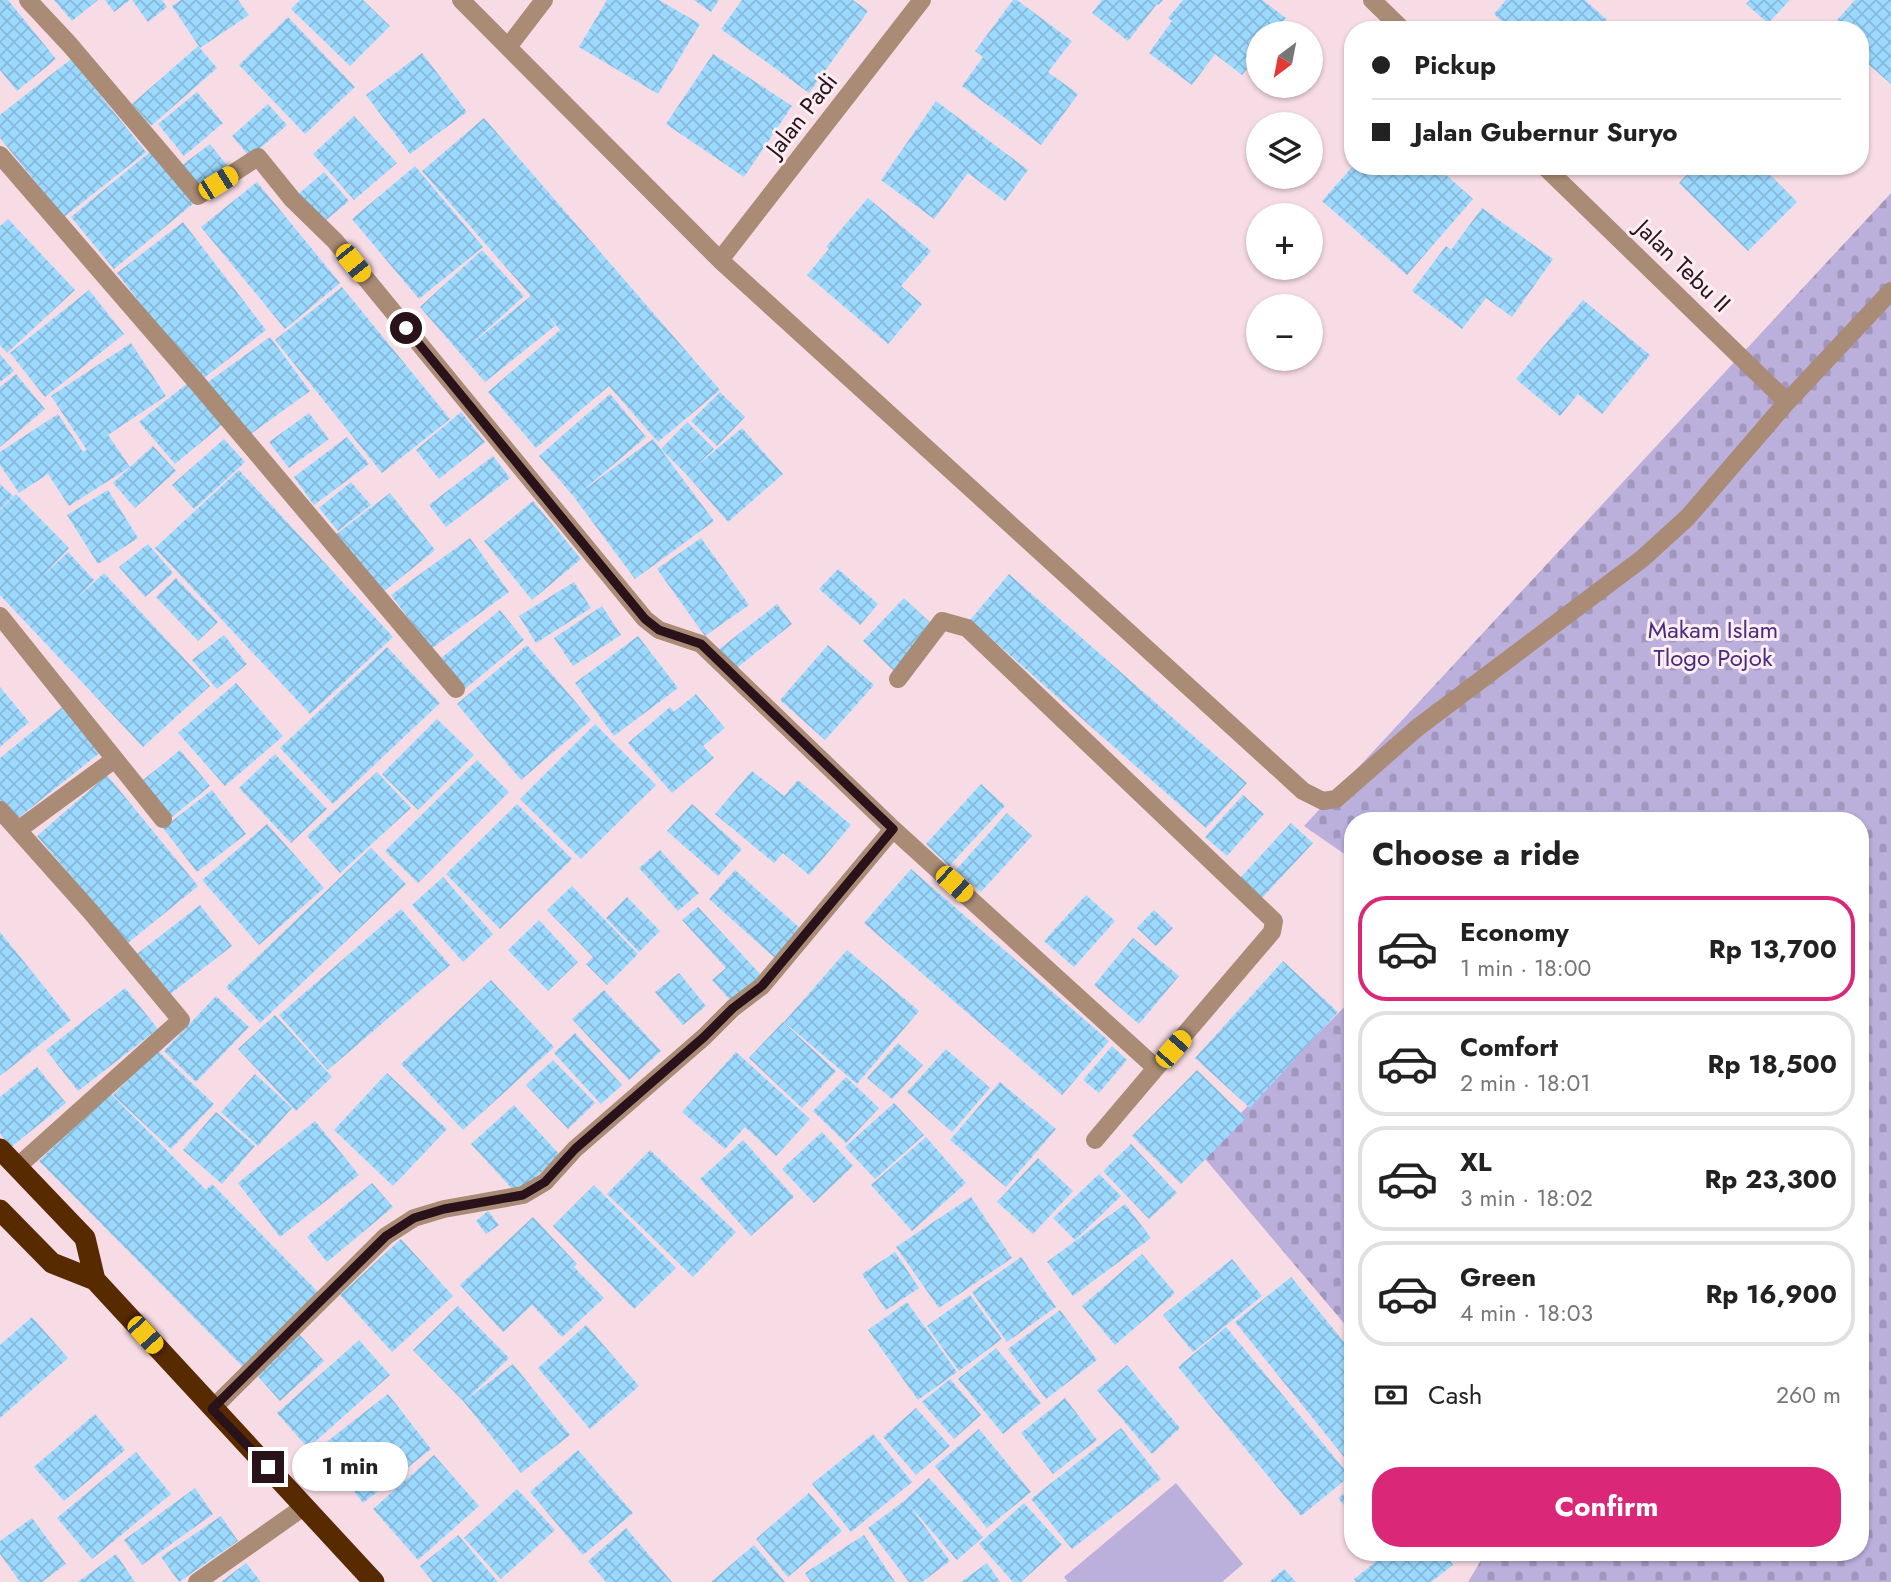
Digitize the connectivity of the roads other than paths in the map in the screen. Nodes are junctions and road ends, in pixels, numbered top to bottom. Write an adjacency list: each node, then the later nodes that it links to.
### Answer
1 (28, 0): 19 (street)
2 (461, 0): 7 (street)
3 (544, 0): 7 (street)
4 (922, 0): 10 (street, Jalan Padi)
5 (1376, 1): 6 (street)
6 (1395, 21)
7 (508, 47): 10 (street)
8 (0, 155): 15 (street)
9 (1553, 175): 12 (street, Jalan Tebu II)
10 (720, 260): 12 (street)
11 (1891, 291): 12 (street)
12 (1787, 402)
13 (0, 616): 16 (street)
14 (898, 679): 21 (street)
15 (456, 689)
16 (115, 759): 18 (street); 20 (street)
17 (0, 810): 20 (street)
18 (163, 819)
19 (893, 829): 21 (street); 27 (street)
20 (18, 830): 24 (street)
21 (1156, 1068): 22 (street)
22 (1095, 1140)
23 (0, 1149): 24 (highway)
24 (17, 1167): 26 (highway)
25 (0, 1210): 26 (highway)
26 (95, 1280): 27 (highway)
27 (212, 1409): 28 (highway)
28 (305, 1506): 29 (street); 30 (highway)
29 (197, 1582)
30 (374, 1582)

